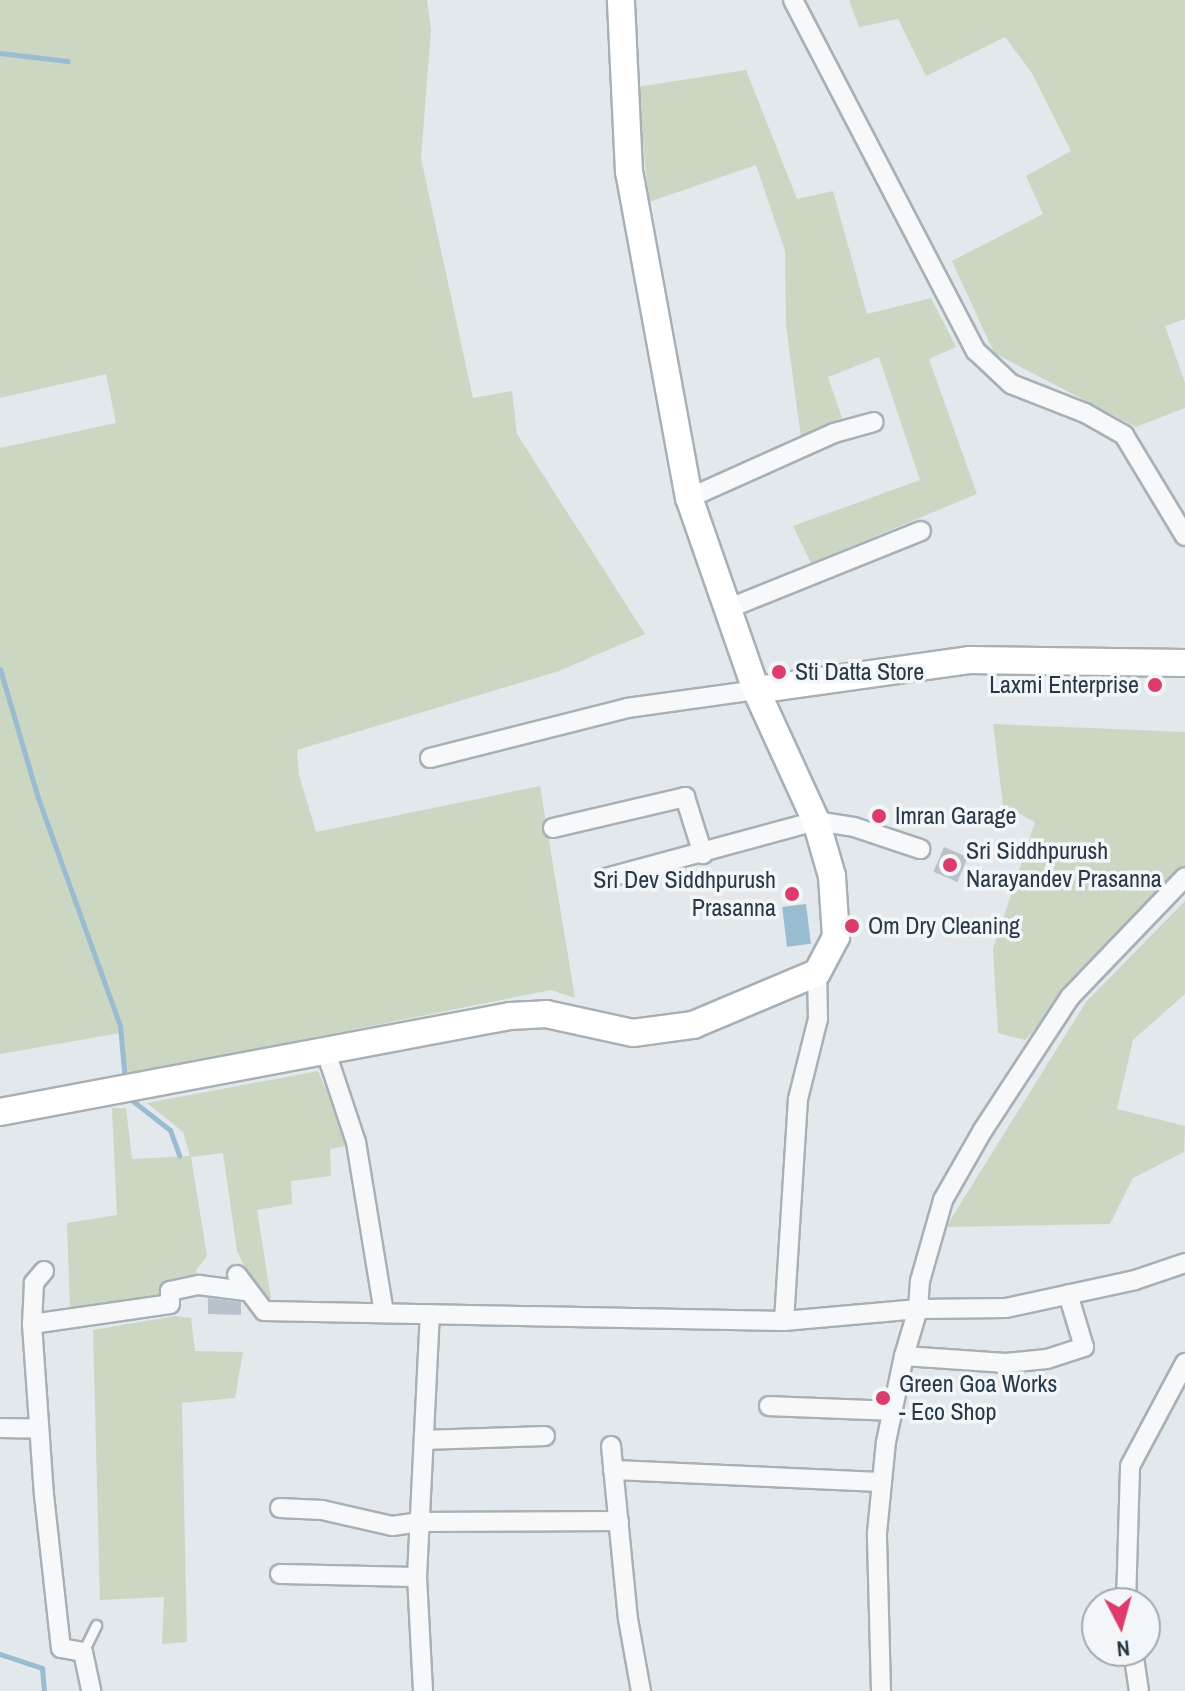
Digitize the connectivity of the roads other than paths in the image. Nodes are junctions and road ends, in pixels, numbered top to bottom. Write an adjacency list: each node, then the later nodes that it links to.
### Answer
1 (621, 0): 4 (street)
2 (793, 0): 6 (street)
3 (874, 422): 4 (street)
4 (689, 498): 7 (street)
5 (921, 531): 7 (street)
6 (1185, 536)
7 (727, 609): 9 (street)
8 (1185, 663): 9 (street)
9 (756, 690): 10 (street); 11 (street)
10 (430, 758)
11 (816, 821): 13 (street); 14 (street); 17 (street)
12 (553, 828): 14 (street)
13 (920, 849)
14 (703, 854): 16 (street)
15 (1185, 877): 23 (street)
16 (606, 878)
17 (817, 973): 18 (street); 26 (street)
18 (325, 1049): 19 (street); 24 (street)
19 (0, 1112)
20 (1185, 1263): 22 (street)
21 (44, 1271): 27 (street)
22 (1068, 1294): 23 (street); 28 (street)
23 (918, 1309): 26 (street); 28 (street)
24 (384, 1313): 25 (street); 27 (street)
25 (430, 1314): 26 (street); 35 (street)
26 (784, 1321)
27 (32, 1324): 33 (street)
28 (904, 1356): 31 (street)
29 (1185, 1363): 44 (street)
30 (769, 1406): 31 (street)
31 (893, 1411): 38 (street)
32 (0, 1428): 33 (street)
33 (39, 1429): 46 (street)
34 (545, 1436): 35 (street)
35 (424, 1440): 41 (street)
36 (611, 1446): 37 (street)
37 (613, 1470): 38 (street); 40 (street)
38 (882, 1482): 51 (street)
39 (280, 1508): 41 (street)
40 (619, 1521): 41 (street); 50 (street)
41 (419, 1522): 43 (street)
42 (280, 1574): 43 (street)
43 (417, 1577): 49 (street)
44 (1126, 1587)
45 (96, 1625): 46 (lane)
46 (83, 1652): 48 (street)
47 (1135, 1667): 52 (street)
48 (91, 1691)
49 (423, 1691)
50 (641, 1691)
51 (881, 1691)
52 (1139, 1691)

